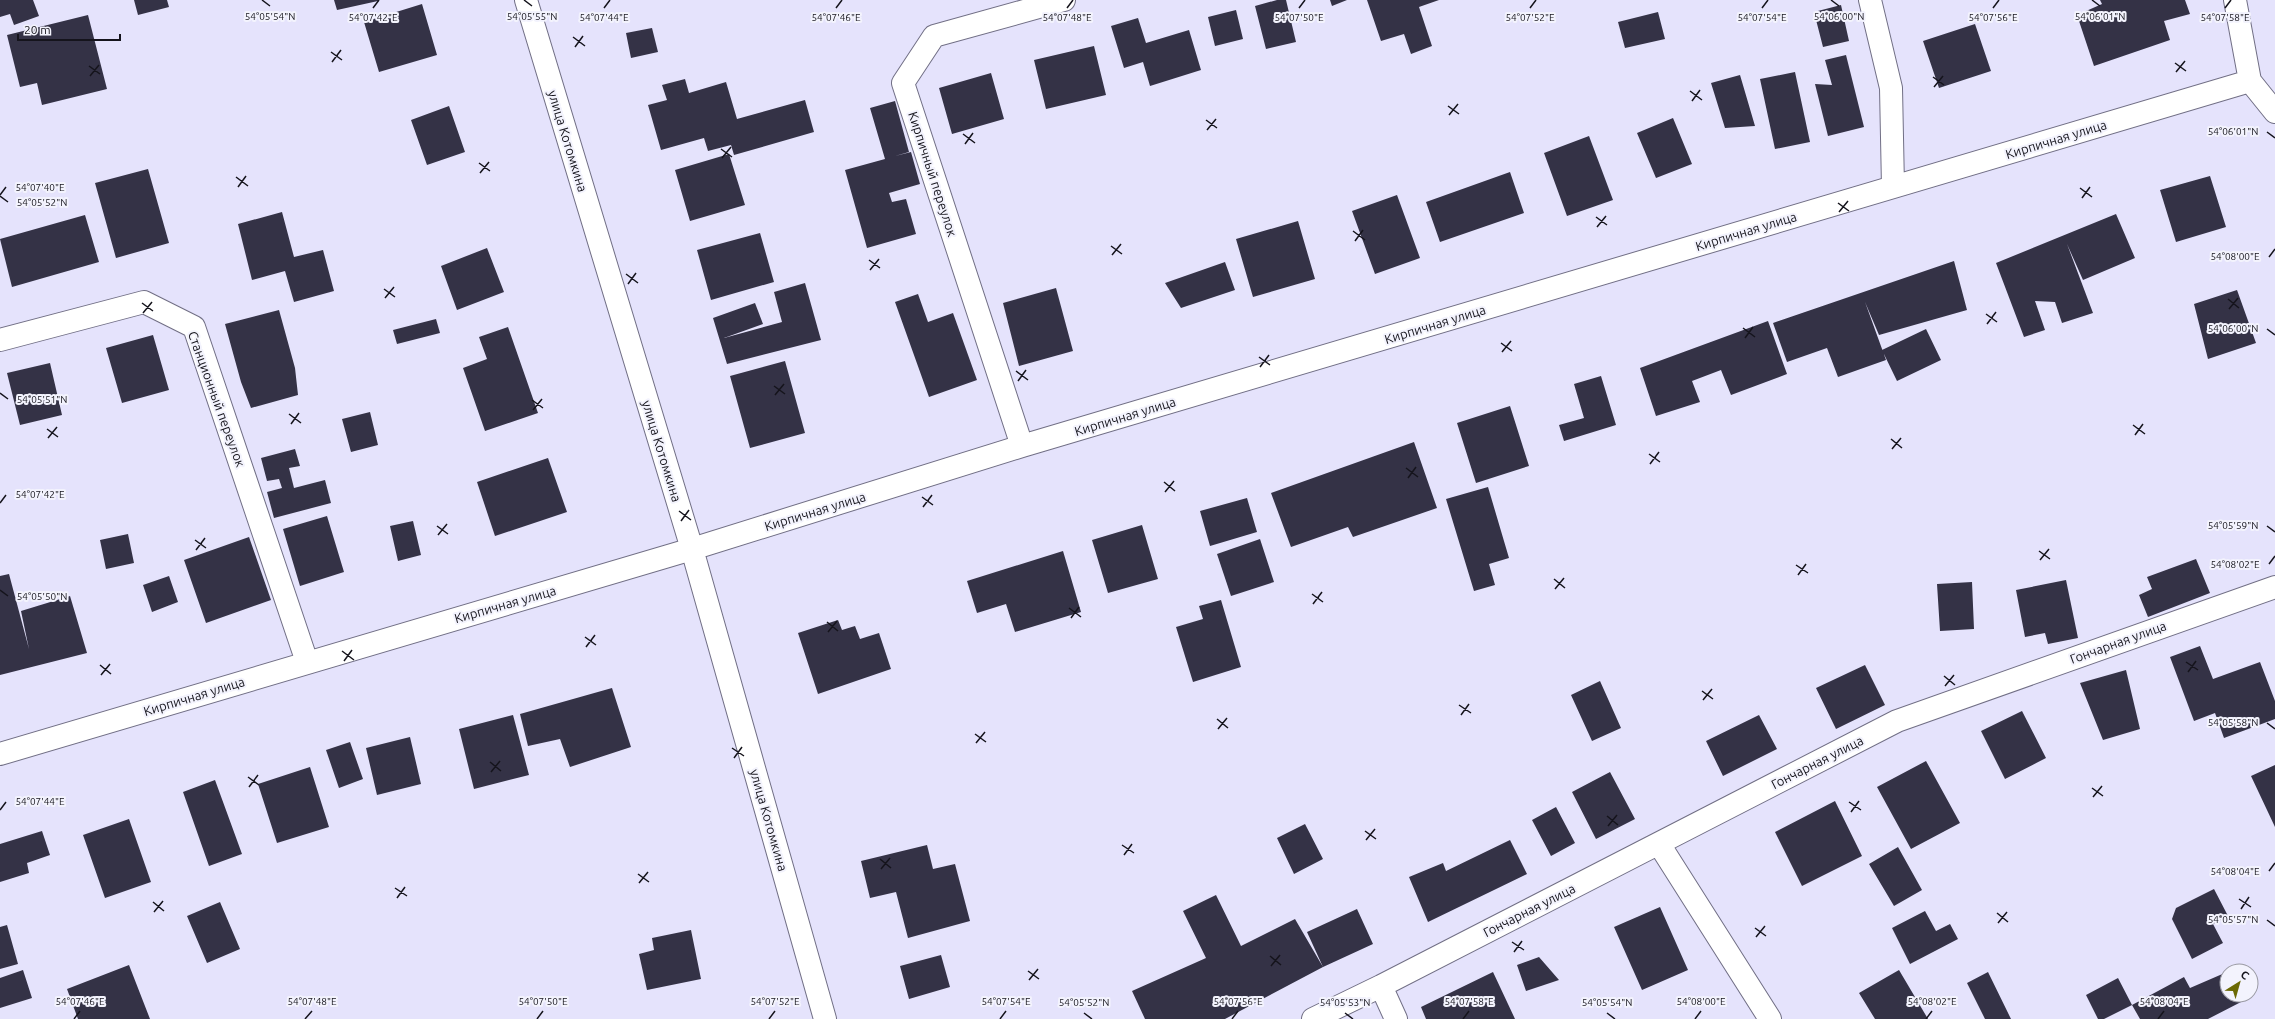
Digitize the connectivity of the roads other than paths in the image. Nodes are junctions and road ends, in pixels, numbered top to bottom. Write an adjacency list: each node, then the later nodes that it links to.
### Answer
1 (526, 0): 10 (street, улица Котомкина)
2 (1064, 0): 9 (street, Кирпичный переулок)
3 (1870, 0): 7 (street)
4 (2235, 0): 5 (street)
5 (2250, 81): 6 (street); 7 (street, Кирпичная улица)
6 (2275, 112)
7 (1893, 187): 9 (street, Кирпичная улица)
8 (0, 340): 12 (street, Станционный переулок)
9 (1022, 446): 10 (street, Кирпичная улица)
10 (692, 549): 12 (street, Кирпичная улица); 16 (street, улица Котомкина)
11 (2275, 587): 14 (street, Гончарная улица)
12 (307, 662): 13 (street, Кирпичная улица)
13 (0, 754)
14 (1659, 844): 15 (street, Гончарная улица); 19 (street)
15 (1381, 986): 17 (street, Гончарная улица); 18 (street)
16 (825, 1019)
17 (1313, 1019)
18 (1396, 1019)
19 (1770, 1019)

